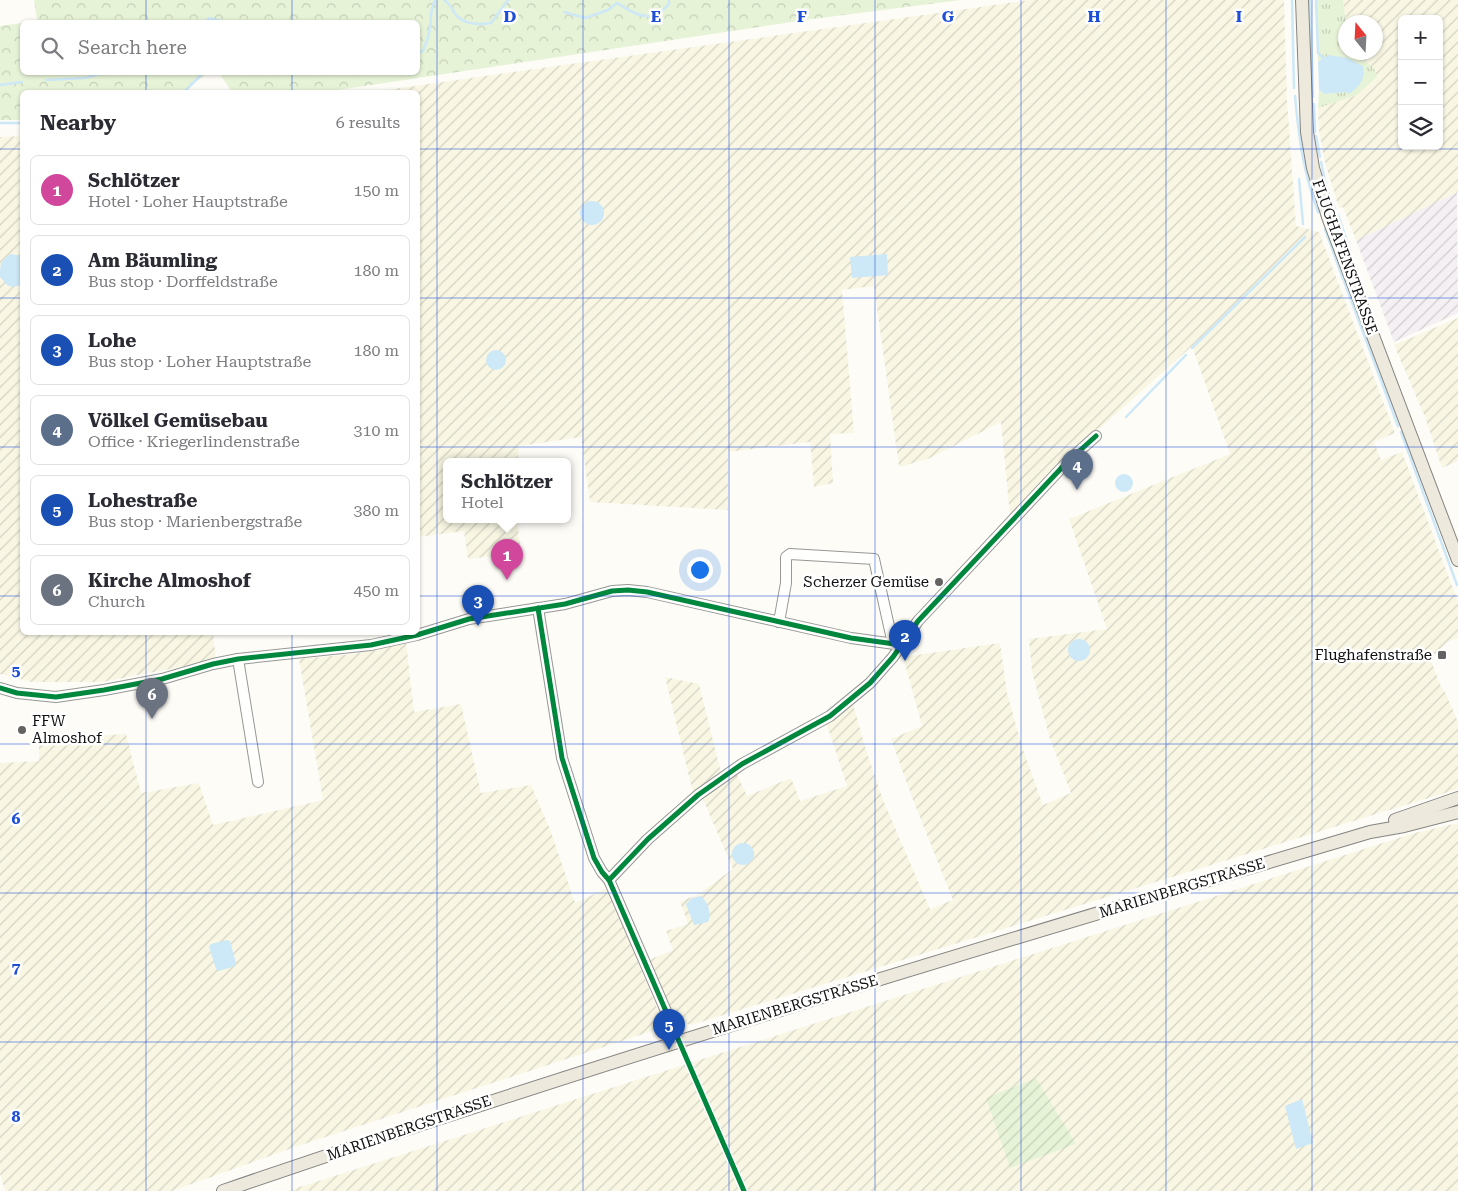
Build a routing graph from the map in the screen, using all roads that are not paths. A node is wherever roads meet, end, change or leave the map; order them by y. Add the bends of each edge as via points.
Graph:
1 (1302, 0) edge
2 (1096, 436) dead end
3 (1458, 560) edge
4 (538, 608) junction
5 (779, 622) junction
6 (420, 634) edge
7 (417, 635) edge
8 (897, 644) junction
9 (238, 659) junction
10 (0, 688) edge
11 (258, 782) dead end
12 (1458, 798) edge
13 (1458, 812) edge
14 (1370, 832) junction
15 (609, 880) junction
16 (679, 1041) junction
17 (223, 1191) edge

1 - 3 main road, FLUGHAFENSTRASSE via 1306,122 1313,168 1334,233
2 - 8 street via 1067,462
4 - 5 street via 628,590
4 - 6 street via 468,619
4 - 15 street via 562,758 594,858
5 - 8 street via 850,638
5 - 8 street via 786,583 786,557 790,554 874,559
7 - 9 street via 371,645
8 - 15 street via 893,658 844,706 742,764 705,790 648,839
9 - 10 street via 144,682 56,697
9 - 11 street
12 - 14 main road, MARIENBERGSTRASSE
13 - 14 main road, MARIENBERGSTRASSE
14 - 16 main road, MARIENBERGSTRASSE
15 - 16 street
16 - 17 main road, MARIENBERGSTRASSE

